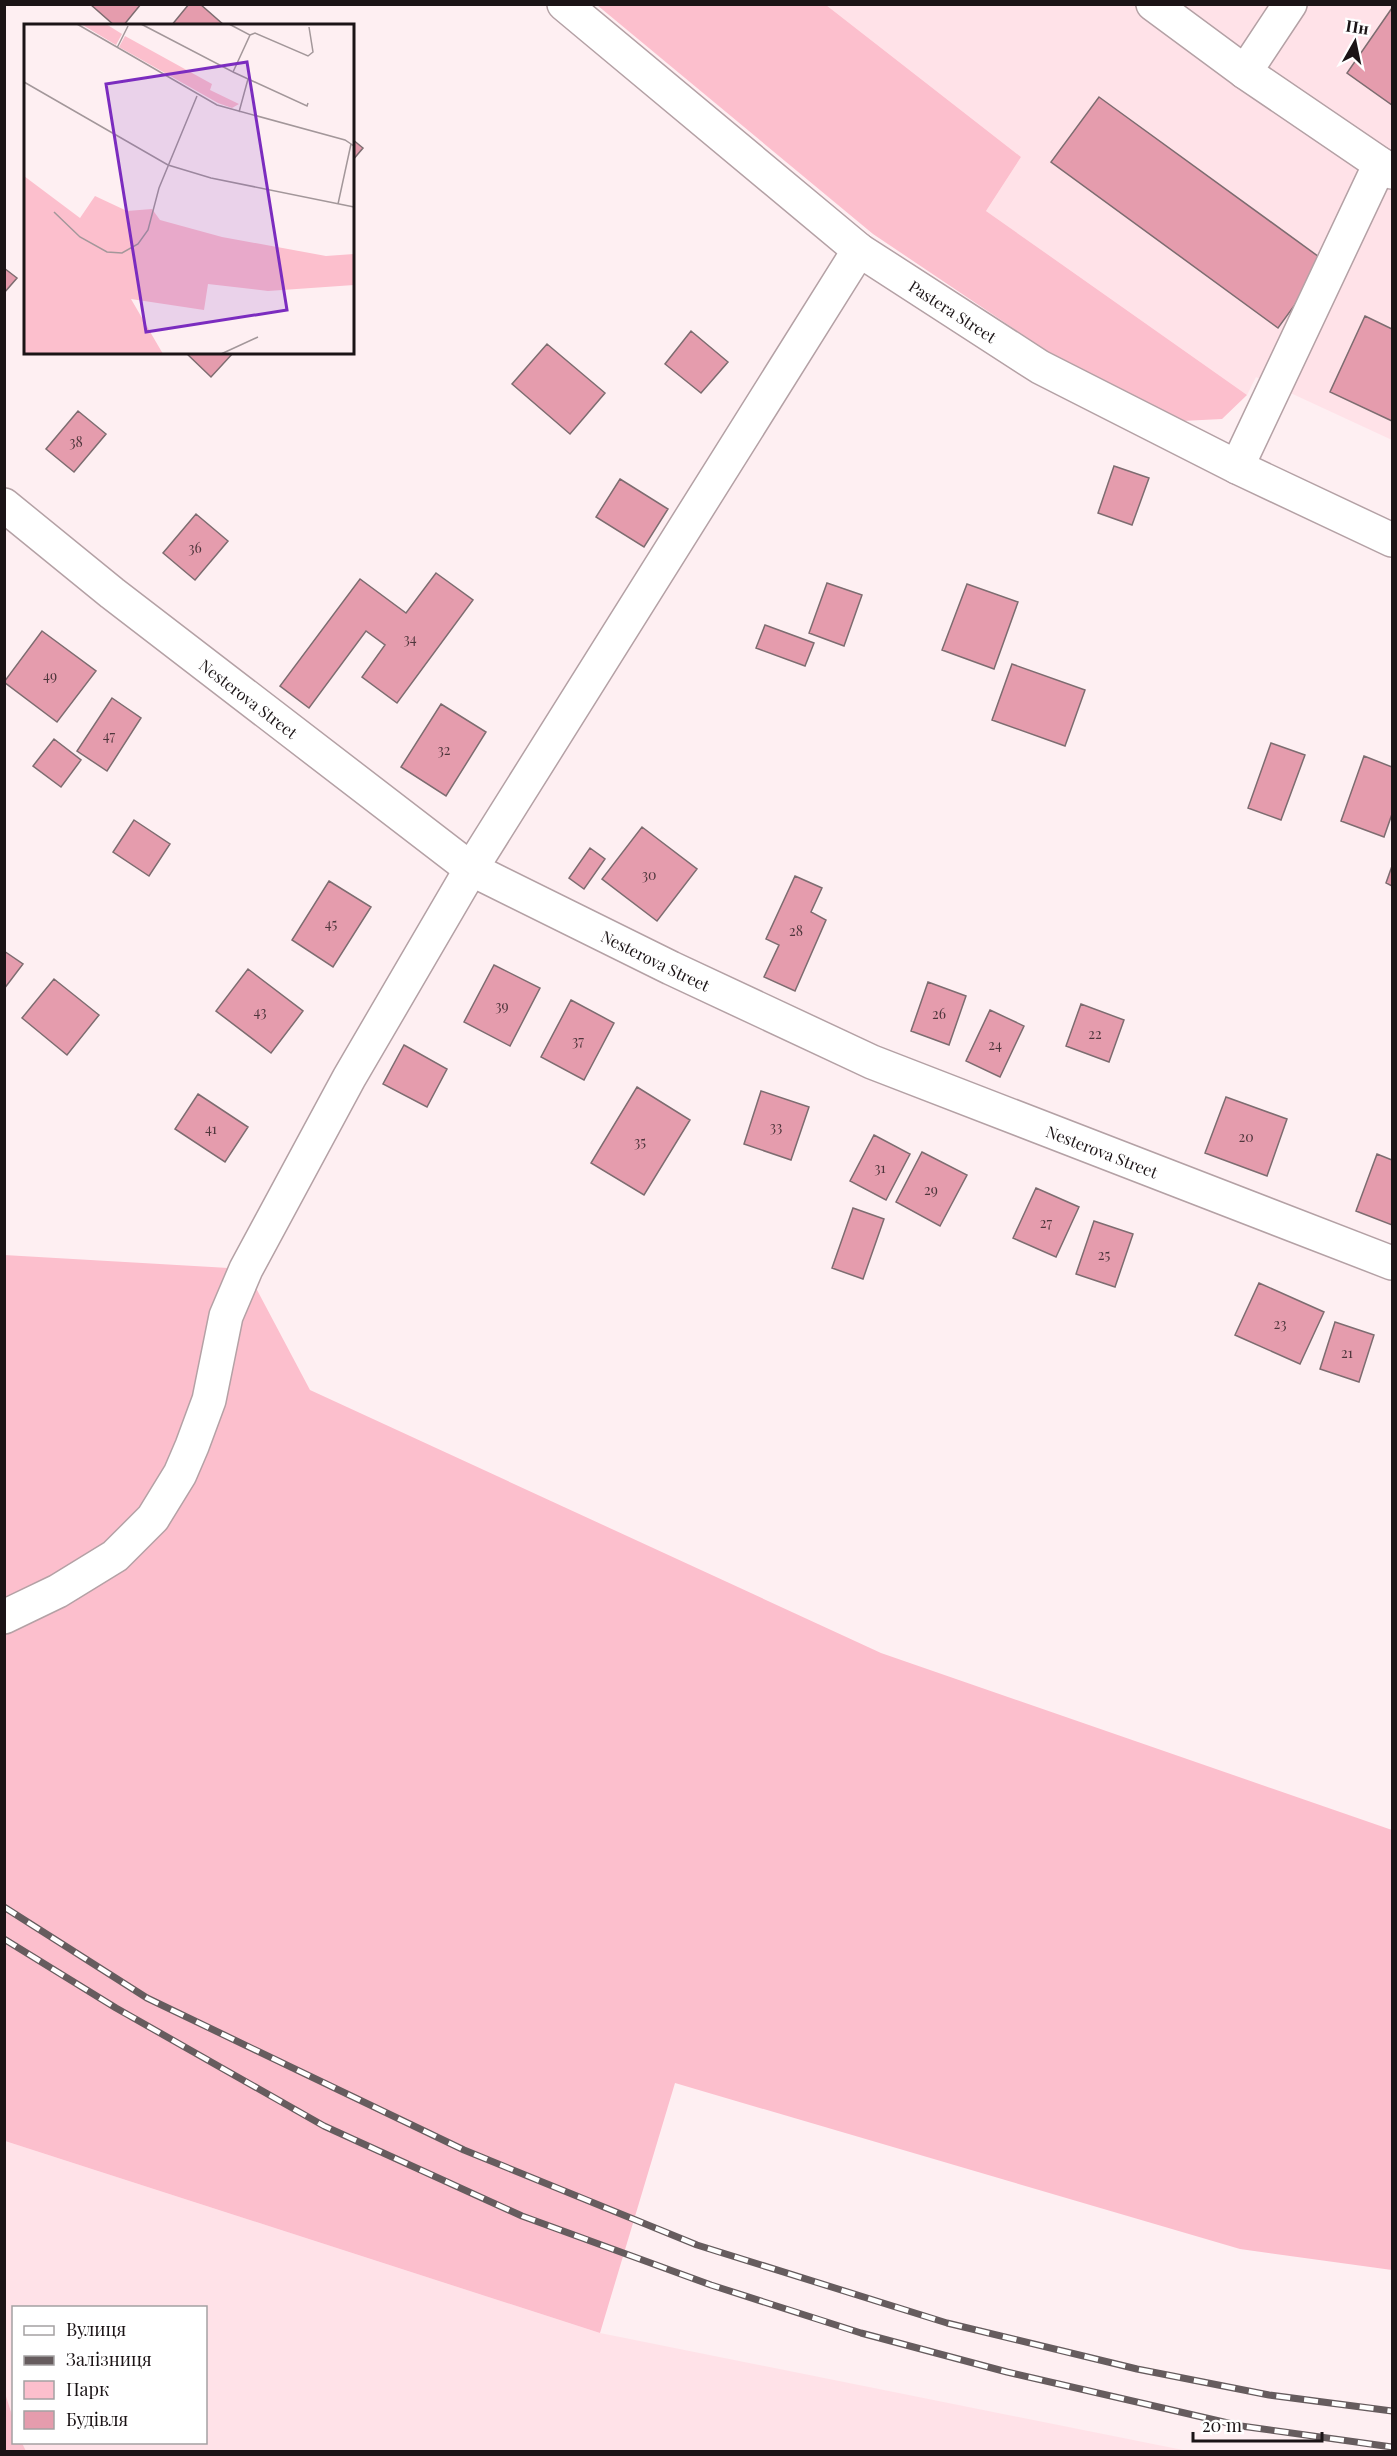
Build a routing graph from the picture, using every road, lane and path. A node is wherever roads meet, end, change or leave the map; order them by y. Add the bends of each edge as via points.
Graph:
1 (564, 4) edge
2 (1153, 4) edge
3 (1290, 4) edge
4 (1245, 72) junction
5 (1386, 168) edge
6 (859, 250) junction
7 (1237, 467) junction
8 (4, 505) edge
9 (1392, 540) edge
10 (471, 869) junction
11 (1392, 1263) edge
12 (4, 1617) edge

1 - 6 street, Pastera Street
2 - 4 street
3 - 4 street
4 - 5 street
5 - 7 street
6 - 7 street, Pastera Street via 1040,367
6 - 10 street
7 - 9 street, Pastera Street
8 - 10 street, Nesterova Street via 112,593
10 - 11 street, Nesterova Street via 872,1062
10 - 12 street via 349,1078 246,1269 226,1316 209,1400 192,1446 153,1518 115,1556 58,1591

